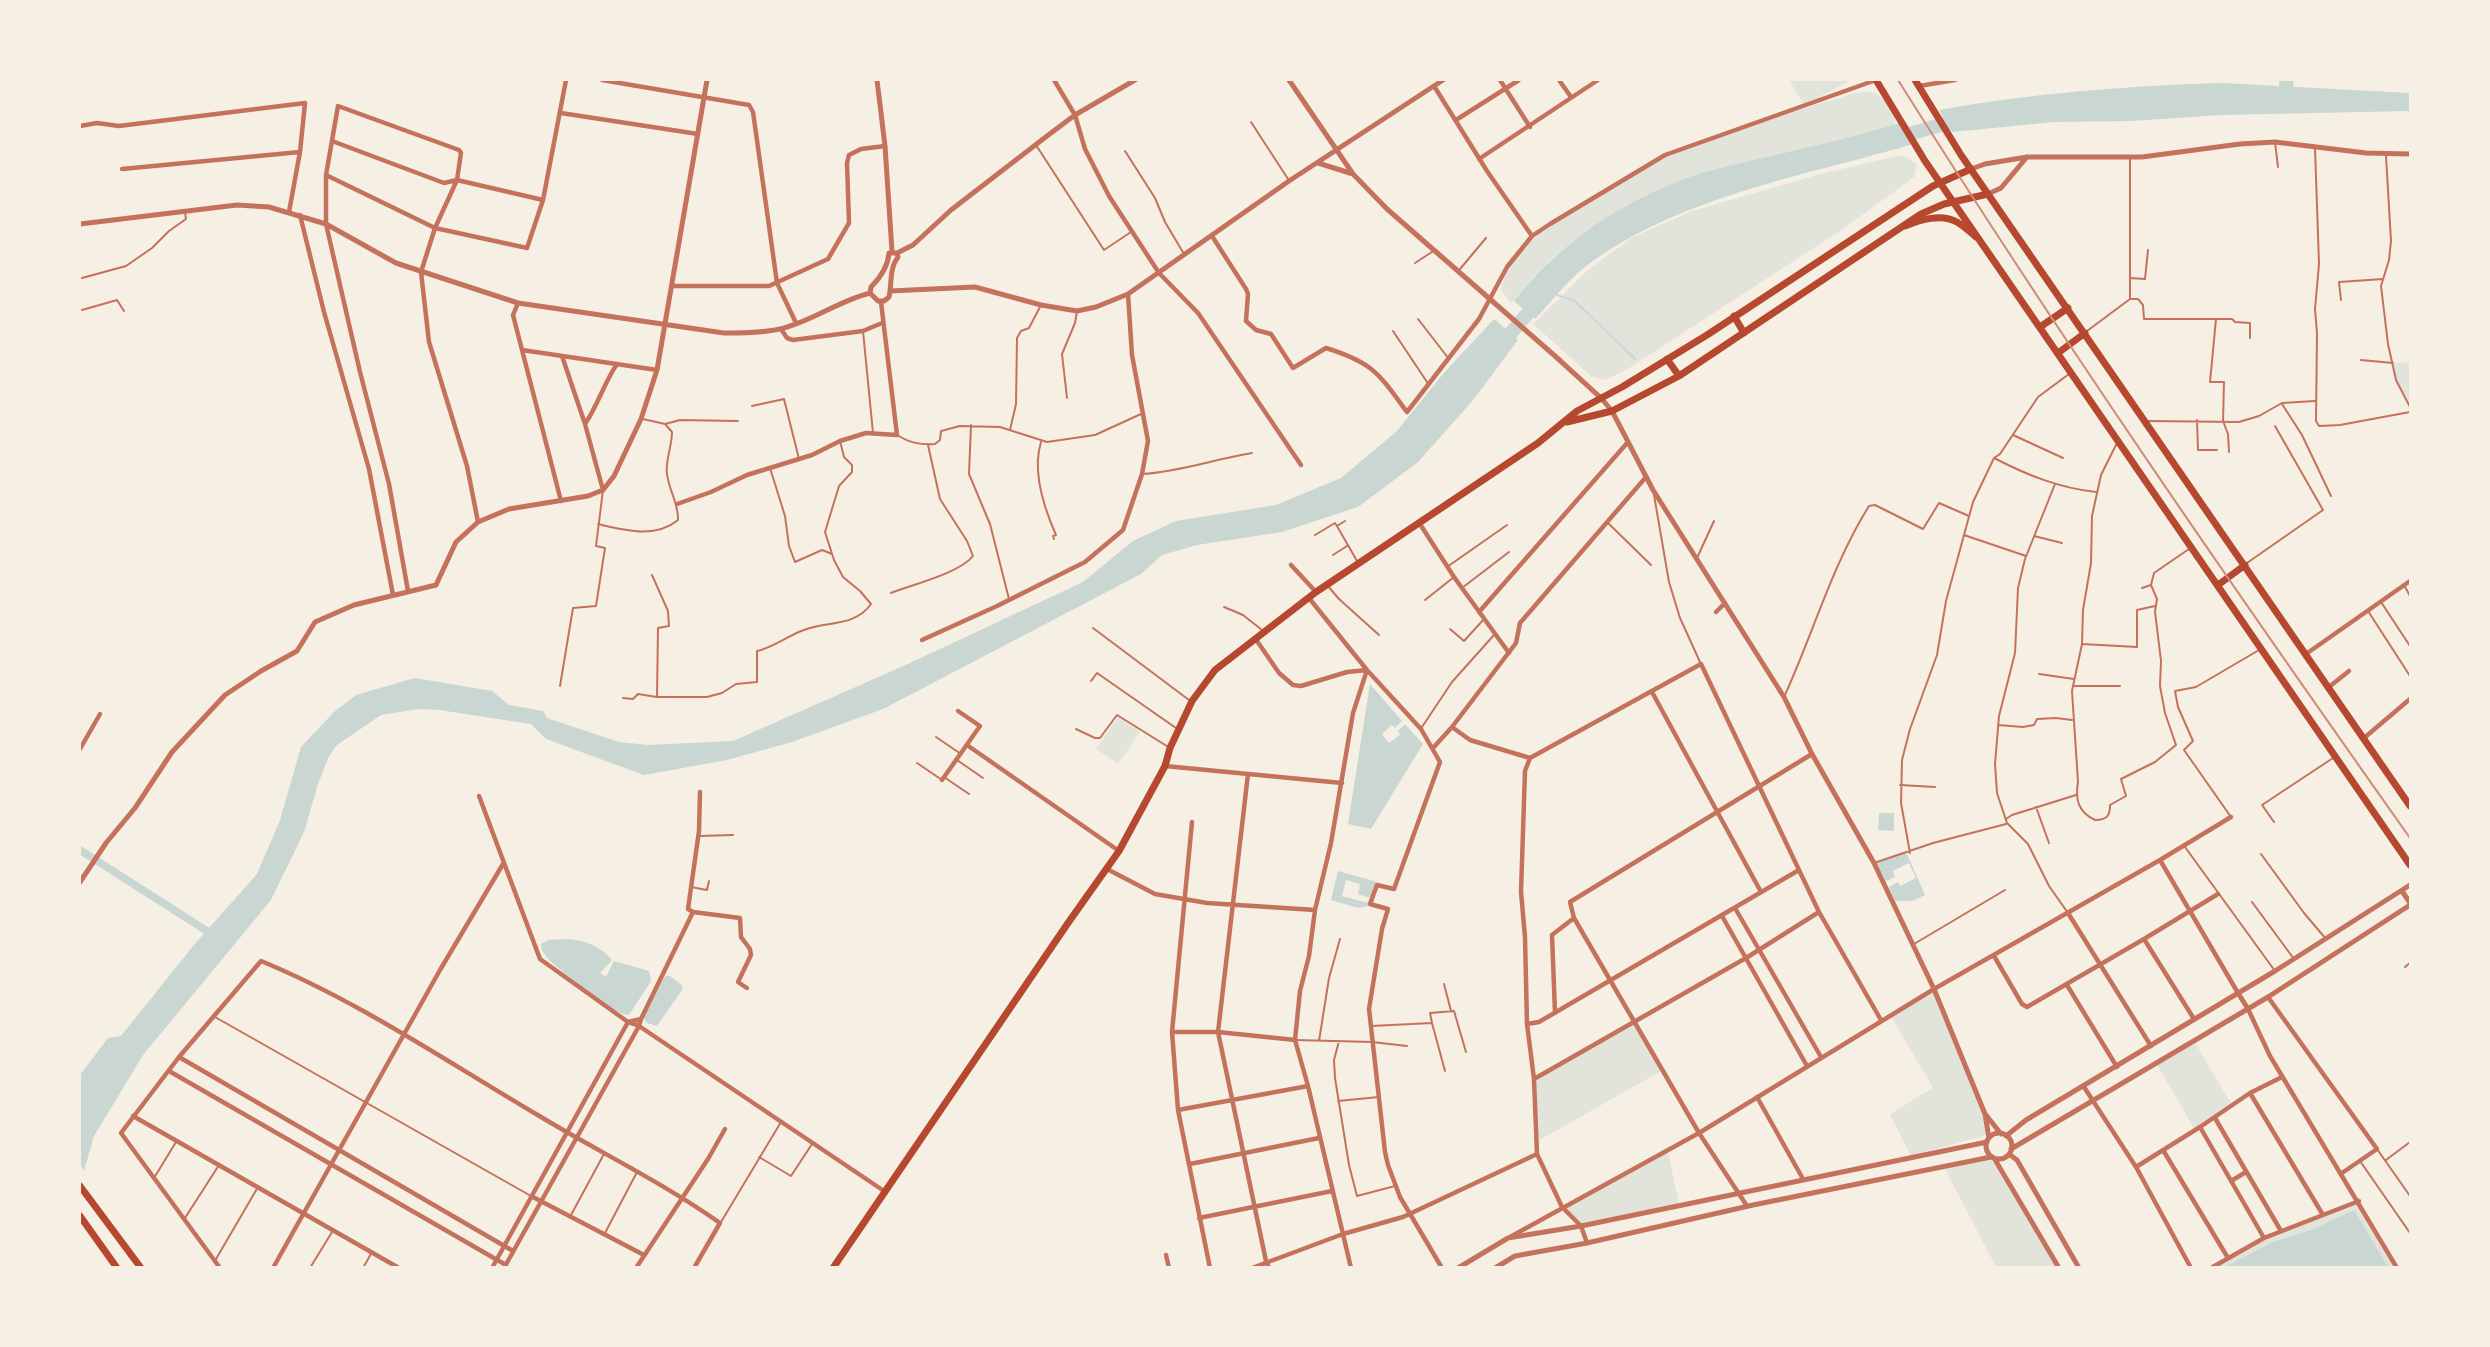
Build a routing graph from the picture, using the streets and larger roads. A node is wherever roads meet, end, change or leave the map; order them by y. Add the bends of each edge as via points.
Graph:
1 (566, 80) edge
2 (602, 80) edge
3 (707, 80) edge
4 (877, 80) edge
5 (1054, 80) edge
6 (1118, 80) edge
7 (1135, 80) edge
8 (1289, 80) edge
9 (1443, 80) edge
10 (1500, 80) edge
11 (1518, 80) edge
12 (1559, 80) edge
13 (1598, 80) edge
14 (1876, 80) edge
15 (1955, 80) edge
16 (1917, 83) edge
17 (1434, 86) junction
18 (1123, 87) junction
19 (1505, 87) junction
20 (704, 96) junction
21 (1571, 97) junction
22 (561, 113) junction
23 (1075, 115) junction
24 (1456, 120) junction
25 (80, 126) edge
26 (1530, 127) junction
27 (698, 134) junction
28 (332, 141) junction
29 (885, 146) junction
30 (1336, 150) junction
31 (300, 152) junction
32 (2410, 154) edge
33 (2027, 158) junction
34 (1479, 159) junction
35 (1318, 163) junction
36 (122, 169) dead end
37 (1971, 169) junction
38 (1353, 174) junction
39 (326, 175) junction
40 (457, 180) junction
41 (1940, 183) junction
42 (1988, 194) junction
43 (543, 200) junction
44 (1954, 202) junction
45 (289, 212) junction
46 (300, 215) junction
47 (80, 224) edge
48 (326, 224) junction
49 (1905, 226) junction
50 (435, 228) junction
51 (1212, 236) junction
52 (1532, 236) junction
53 (1979, 238) junction
54 (894, 252) junction
55 (892, 260) junction
56 (421, 272) junction
57 (1159, 273) junction
58 (878, 281) junction
59 (777, 283) junction
60 (672, 286) junction
61 (890, 288) junction
62 (870, 293) junction
63 (1128, 294) junction
64 (1489, 299) junction
65 (881, 302) junction
66 (518, 303) junction
67 (2068, 308) junction
68 (1734, 316) junction
69 (796, 323) junction
70 (882, 323) junction
71 (665, 326) junction
72 (2040, 327) junction
73 (781, 329) junction
74 (1744, 333) junction
75 (2085, 333) junction
76 (522, 350) junction
77 (2058, 353) junction
78 (562, 356) junction
79 (1667, 359) junction
80 (617, 364) junction
81 (657, 370) junction
82 (1679, 376) junction
83 (1601, 398) junction
84 (1612, 411) junction
85 (1565, 422) junction
86 (585, 424) junction
87 (1628, 442) junction
88 (1301, 465) dead end
89 (1646, 477) junction
90 (603, 490) junction
91 (561, 501) junction
92 (677, 504) road end
93 (478, 522) junction
94 (1420, 524) junction
95 (1291, 565) dead end
96 (2245, 565) junction
97 (2410, 581) edge
98 (2218, 585) junction
99 (408, 591) junction
100 (1316, 592) junction
101 (393, 595) junction
102 (1309, 598) junction
103 (1725, 603) junction
104 (1479, 612) junction
105 (1716, 612) dead end
106 (1255, 638) junction
107 (922, 640) dead end
108 (1509, 653) junction
109 (2306, 654) junction
110 (1367, 670) junction
111 (2349, 671) dead end
112 (2329, 687) junction
113 (1652, 692) junction
114 (2410, 699) edge
115 (958, 711) dead end
116 (100, 714) dead end
117 (1452, 727) junction
118 (2364, 738) junction
119 (967, 745) junction
120 (1433, 748) junction
121 (80, 749) edge
122 (1812, 754) junction
123 (1530, 758) junction
124 (1164, 766) junction
125 (1248, 774) junction
126 (943, 779) road end
127 (1342, 783) junction
128 (1760, 786) junction
129 (700, 792) dead end
130 (479, 796) dead end
131 (2410, 806) edge
132 (1719, 812) junction
133 (2231, 817) road end
134 (1192, 822) dead end
135 (1119, 850) junction
136 (2160, 860) junction
137 (503, 864) junction
138 (2410, 865) edge
139 (1107, 869) junction
140 (1799, 870) junction
141 (80, 882) edge
142 (2410, 885) edge
143 (2402, 891) junction
144 (1761, 892) junction
145 (2218, 894) road end
146 (1186, 899) junction
147 (1233, 904) junction
148 (2410, 904) edge
149 (1735, 908) junction
150 (1315, 910) junction
151 (2191, 911) junction
152 (693, 912) junction
153 (1819, 912) junction
154 (2068, 913) junction
155 (1722, 916) junction
156 (1574, 918) junction
157 (2144, 939) junction
158 (1758, 950) junction
159 (1994, 956) junction
160 (1746, 958) junction
161 (2099, 966) junction
162 (1612, 981) junction
163 (2067, 986) junction
164 (747, 988) dead end
165 (1934, 988) junction
166 (2238, 993) junction
167 (2268, 997) junction
168 (2248, 1009) junction
169 (1555, 1013) junction
170 (641, 1018) junction
171 (2194, 1019) junction
172 (1881, 1020) junction
173 (628, 1022) junction
174 (1635, 1022) junction
175 (1527, 1024) junction
176 (639, 1026) junction
177 (1173, 1032) junction
178 (1218, 1032) junction
179 (404, 1034) junction
180 (1295, 1040) junction
181 (2151, 1046) junction
182 (178, 1057) junction
183 (1821, 1057) junction
184 (1807, 1066) junction
185 (2117, 1067) junction
186 (169, 1071) junction
187 (2282, 1077) junction
188 (1534, 1078) junction
189 (1308, 1086) junction
190 (2084, 1087) junction
191 (2250, 1093) junction
192 (1757, 1097) junction
193 (1234, 1100) junction
194 (2092, 1100) junction
195 (1178, 1110) junction
196 (1985, 1113) junction
197 (134, 1116) junction
198 (2215, 1118) junction
199 (2200, 1127) junction
200 (725, 1129) dead end
201 (567, 1133) junction
202 (1699, 1133) junction
203 (2004, 1135) junction
204 (577, 1138) junction
205 (1319, 1138) junction
206 (1988, 1140) junction
207 (339, 1150) junction
208 (2163, 1150) junction
209 (2010, 1151) junction
210 (1243, 1152) junction
211 (1537, 1154) junction
212 (1992, 1157) junction
213 (331, 1164) junction
214 (1190, 1164) junction
215 (2136, 1167) junction
216 (2246, 1172) junction
217 (2342, 1173) junction
218 (1803, 1179) junction
219 (2232, 1181) junction
220 (80, 1186) edge
221 (884, 1191) junction
222 (1332, 1191) junction
223 (1738, 1193) junction
224 (531, 1197) junction
225 (683, 1197) junction
226 (2359, 1201) junction
227 (541, 1203) junction
228 (1255, 1206) junction
229 (1747, 1206) junction
230 (1562, 1207) junction
231 (305, 1212) junction
232 (1409, 1214) junction
233 (2323, 1215) junction
234 (80, 1216) edge
235 (1199, 1218) junction
236 (1581, 1226) junction
237 (2281, 1231) junction
238 (1343, 1234) junction
239 (1508, 1238) junction
240 (2264, 1238) junction
241 (1587, 1243) junction
242 (504, 1246) junction
243 (513, 1251) junction
244 (644, 1255) junction
245 (1166, 1255) dead end
246 (2228, 1258) junction
247 (496, 1259) junction
248 (1266, 1261) junction
249 (505, 1266) edge
250 (117, 1268) edge
251 (141, 1268) edge
252 (220, 1268) edge
253 (273, 1268) edge
254 (399, 1268) edge
255 (492, 1268) edge
256 (636, 1268) edge
257 (694, 1268) edge
258 (833, 1268) edge
259 (1169, 1268) edge
260 (1210, 1268) edge
261 (1252, 1268) edge
262 (1269, 1268) edge
263 (1351, 1268) edge
264 (1442, 1268) edge
265 (1458, 1268) edge
266 (1495, 1268) edge
267 (2059, 1268) edge
268 (2079, 1268) edge
269 (2191, 1268) edge
270 (2211, 1268) edge
271 (2397, 1268) edge

1 - 22 street
2 - 20 street
3 - 20 street
4 - 29 street
5 - 23 street
6 - 18 street
7 - 18 street
8 - 30 street
9 - 17 street
10 - 19 street
11 - 19 street
12 - 21 street
13 - 21 street
14 - 41 main road
14 - 52 street via 1665,155
15 - 16 street
16 - 37 main road
17 - 24 street
17 - 30 street
18 - 23 street
19 - 24 street
19 - 26 street
20 - 27 street
20 - 59 street via 750,105 753,112
21 - 26 street
22 - 27 street
22 - 43 street
23 - 54 street via 951,210 912,245
23 - 57 street via 1086,149 1109,196
24 - 34 street
25 - 31 street via 119,126 304,103
26 - 34 street
27 - 60 street
28 - 39 street
28 - 40 street via 444,183
28 - 40 street via 338,106 459,150
29 - 54 street
29 - 59 street via 849,154 849,223 828,259
30 - 35 street
30 - 38 street
31 - 36 street
31 - 45 street
32 - 33 street via 2275,142 2130,157
33 - 37 street
33 - 42 street via 2001,188
34 - 52 street
35 - 38 street
35 - 51 street
37 - 41 main road
37 - 42 main road
38 - 64 street
39 - 48 street
39 - 50 street
40 - 43 street
40 - 50 street
41 - 44 main road
41 - 68 main road
42 - 44 main road
42 - 67 main road
43 - 50 street via 527,248
44 - 49 main road via 1921,214
44 - 53 main road
45 - 46 street
45 - 47 street via 237,205
46 - 48 street
46 - 101 street via 369,470
48 - 56 street via 396,263
48 - 99 street via 389,484
49 - 53 main road via 1925,219 1949,219
49 - 74 main road
50 - 56 street
51 - 57 street
51 - 64 street via 1248,294 1246,321 1256,330 1271,334 1293,368 1326,348 1351,355 1376,371 1407,412 1479,319
52 - 64 street via 1507,267
53 - 72 main road
54 - 55 street via 898,257
55 - 58 street
55 - 61 street
56 - 66 street
56 - 93 street via 429,342 467,466
57 - 63 street
57 - 88 street via 1198,313
58 - 61 street
58 - 62 street
59 - 60 street
59 - 69 street
60 - 71 street
61 - 63 street via 975,287 1077,311
61 - 65 street via 887,299
62 - 65 street
62 - 69 street
63 - 107 street via 1132,355 1148,441 1142,474 1123,530 1085,562
64 - 83 street
65 - 70 street
66 - 71 street
66 - 76 street via 513,315
67 - 72 main road
67 - 75 main road
68 - 74 main road
68 - 79 main road
69 - 73 street
70 - 73 street via 863,331 793,340
70 - 92 street via 897,435 866,433 840,441
71 - 73 street via 752,334
71 - 81 street
72 - 77 main road
74 - 82 main road
75 - 77 main road
75 - 96 main road
76 - 78 street
76 - 91 street
77 - 98 main road
78 - 80 street
78 - 86 street
79 - 82 main road
79 - 83 main road
80 - 81 street
80 - 86 street
81 - 90 street via 641,419 614,476
82 - 84 main road
83 - 84 street
83 - 85 main road
84 - 85 main road
84 - 87 street
85 - 94 main road
86 - 90 street
87 - 89 street
87 - 104 street
89 - 103 street
89 - 108 street via 1520,623 1516,643
90 - 91 street
91 - 93 street via 509,509
93 - 99 street via 456,542 436,585
94 - 100 main road
94 - 104 street
95 - 100 street
96 - 98 main road
96 - 109 main road
97 - 109 street
98 - 138 main road
99 - 101 street
100 - 102 main road
101 - 141 street via 354,605 315,622 297,651 225,695 171,752
102 - 106 main road
102 - 110 street
103 - 105 street
103 - 122 street via 1784,697
104 - 108 street
106 - 110 street via 1279,673 1293,685
106 - 124 main road via 1215,670 1192,701
108 - 117 street
109 - 112 main road
110 - 120 street via 1421,729
110 - 127 street via 1353,713
111 - 112 street
112 - 118 main road
113 - 123 street
113 - 128 street via 1701,664
113 - 132 street
114 - 118 street
115 - 119 street via 980,726
116 - 121 street
117 - 120 street
117 - 123 street via 1470,740
118 - 131 main road
119 - 126 street
119 - 135 street
120 - 232 street via 1440,762 1394,889 1377,885 1370,904 1388,909 1371,999 1372,1042 1387,1158
122 - 128 street
122 - 165 street via 1874,863
123 - 175 street via 1525,771 1521,861
124 - 125 street
124 - 135 main road
125 - 127 street
125 - 147 street
127 - 150 street
128 - 132 street
128 - 140 street
129 - 152 street via 699,836 688,909
130 - 137 street
132 - 144 street
132 - 156 street via 1570,903
133 - 136 street
134 - 146 street
135 - 139 main road
136 - 151 street
136 - 154 street
137 - 173 street via 540,959
137 - 179 street
139 - 146 street via 1155,894
139 - 221 main road
140 - 144 street
140 - 153 street
142 - 143 street
143 - 148 street
143 - 166 street
144 - 149 street
145 - 151 street
146 - 147 street
146 - 177 street
147 - 150 street
147 - 178 street
148 - 167 street
149 - 155 street
149 - 158 street
150 - 180 street
151 - 157 street
151 - 166 street
152 - 164 street via 740,918 741,937 751,955 738,982
152 - 170 street
153 - 158 street
153 - 172 street
154 - 159 street
154 - 161 street
155 - 160 street
155 - 162 street
156 - 162 street
156 - 169 street via 1552,935
157 - 161 street
157 - 171 street
158 - 160 street
158 - 183 street
159 - 163 street via 2027,1007
159 - 165 street
160 - 174 street
160 - 184 street
161 - 163 street
161 - 181 street
162 - 169 street
162 - 174 street
163 - 185 street
165 - 172 street
165 - 196 street
166 - 168 street
166 - 171 street
167 - 168 street
167 - 217 street via 2377,1149
168 - 187 street
168 - 194 street
169 - 175 street
170 - 173 street
170 - 176 street
171 - 181 street
172 - 183 street
173 - 176 street
173 - 201 street
174 - 188 street
174 - 202 street
175 - 188 street
176 - 204 street
176 - 221 street
177 - 178 street
177 - 195 street
178 - 180 street
178 - 193 street
179 - 182 street via 309,981 261,961
179 - 201 street
179 - 207 street
180 - 189 street
181 - 185 street
182 - 186 street
182 - 207 street
183 - 184 street
184 - 192 street
185 - 190 street
186 - 197 street
186 - 213 street
187 - 191 street
187 - 217 street
188 - 211 street
189 - 193 street
189 - 205 street
190 - 194 street
190 - 203 street
191 - 198 street
191 - 233 street
192 - 202 street
192 - 218 street
193 - 195 street
193 - 210 street
194 - 209 street
194 - 215 street
195 - 214 street
196 - 203 street
196 - 206 street
197 - 231 street
197 - 252 street via 122,1133
198 - 199 street
198 - 216 street
199 - 208 street
199 - 219 street
200 - 225 street
201 - 204 street
201 - 224 street
202 - 223 street
202 - 230 street
203 - 206 street via 1995,1134
203 - 209 street via 2010,1141
204 - 225 street
204 - 227 street
205 - 210 street
205 - 222 street
206 - 212 street via 1986,1148
206 - 218 street
207 - 213 street
207 - 242 street
208 - 215 street
208 - 246 street
209 - 212 street via 2002,1159
209 - 268 street
210 - 214 street
210 - 228 street
211 - 230 street
211 - 232 street
212 - 229 street
212 - 267 street
213 - 231 street
213 - 247 street
214 - 235 street
215 - 269 street
216 - 219 street
216 - 237 street
217 - 226 street
218 - 223 street
219 - 240 street
220 - 251 main road
221 - 258 main road
222 - 228 street
222 - 238 street
223 - 229 street
223 - 236 street
224 - 227 street
224 - 242 street
225 - 244 street
225 - 257 street via 720,1223
226 - 233 street
226 - 271 street
227 - 243 street
227 - 244 street
228 - 235 street
228 - 248 street
229 - 241 street
230 - 236 street
230 - 239 street
231 - 253 street
231 - 254 street
232 - 238 street
232 - 264 street
233 - 237 street
234 - 250 main road
235 - 260 street
236 - 239 street
236 - 241 street
237 - 240 street
238 - 248 street
238 - 263 street
239 - 265 street
240 - 246 street
241 - 266 street via 1515,1256
242 - 243 street
242 - 247 street
243 - 249 street
244 - 256 street
245 - 259 street
246 - 270 street
247 - 249 street
247 - 255 street
248 - 261 street
248 - 262 street

